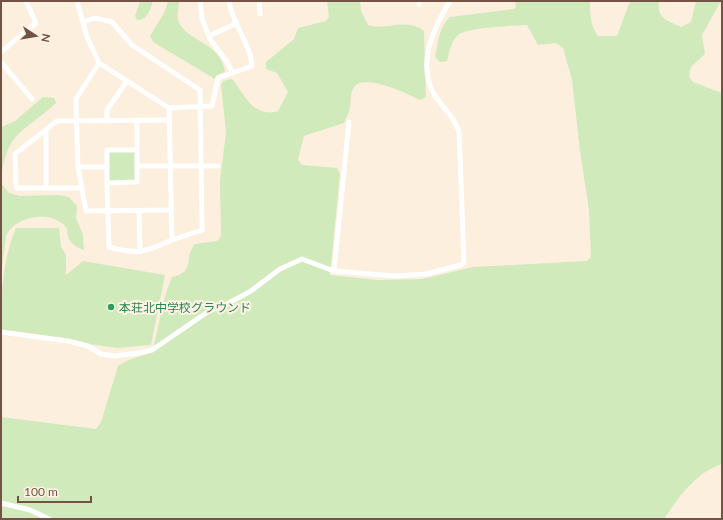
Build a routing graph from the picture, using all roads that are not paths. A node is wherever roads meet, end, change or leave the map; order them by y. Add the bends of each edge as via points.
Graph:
1 (26, 1) edge
2 (77, 1) edge
3 (200, 1) edge
4 (229, 1) edge
5 (259, 1) edge
6 (450, 1) edge
7 (260, 14) dead end
8 (83, 22) junction
9 (237, 23) junction
10 (209, 36) junction
11 (1, 52) edge
12 (1, 62) edge
13 (99, 63) junction
14 (233, 73) junction
15 (127, 81) junction
16 (32, 99) dead end
17 (200, 107) junction
18 (169, 108) junction
19 (76, 120) junction
20 (137, 120) junction
21 (169, 120) junction
22 (107, 121) junction
23 (349, 122) dead end
24 (46, 130) junction
25 (137, 150) junction
26 (137, 166) junction
27 (169, 166) junction
28 (200, 166) junction
29 (218, 166) dead end
30 (78, 167) junction
31 (107, 167) junction
32 (107, 183) junction
33 (46, 187) junction
34 (81, 188) junction
35 (170, 210) junction
36 (108, 212) junction
37 (139, 212) junction
38 (172, 240) junction
39 (140, 252) junction
40 (334, 271) junction
41 (1, 332) edge
42 (1, 503) edge
43 (49, 519) edge

1 - 11 street via 36,24
2 - 8 street
3 - 10 street via 202,19
4 - 9 street via 230,11
5 - 7 street
6 - 40 street via 433,31 428,46 427,64 430,85 436,97 454,118 459,131 464,262 445,270 412,276 363,275
8 - 13 street
8 - 17 street via 95,18 112,22 132,45 200,90
9 - 10 street
9 - 14 street via 252,66
10 - 14 street
12 - 16 street
13 - 15 street
13 - 19 street via 76,99
14 - 17 street via 218,78 212,106
15 - 18 street
15 - 22 street via 107,110
17 - 18 street
17 - 28 street
18 - 21 street
19 - 22 street
19 - 24 street via 57,121
19 - 30 street
20 - 21 street
20 - 22 street
20 - 25 street
21 - 27 street
23 - 40 street
24 - 33 street
24 - 33 street via 15,154 16,188
25 - 26 street
25 - 31 street via 107,150
26 - 27 street
26 - 32 street via 137,182
27 - 28 street
27 - 35 street
28 - 29 street
28 - 38 street via 202,230
30 - 31 street
30 - 34 street
31 - 32 street
32 - 36 street
33 - 34 street
34 - 36 street via 86,211
35 - 37 street
35 - 38 street
36 - 37 street
36 - 39 street via 109,247 133,253
37 - 39 street
38 - 39 street
40 - 41 street via 302,259 290,263 251,291 209,311 152,350 128,355 101,354 88,346 68,341
42 - 43 street via 30,510

